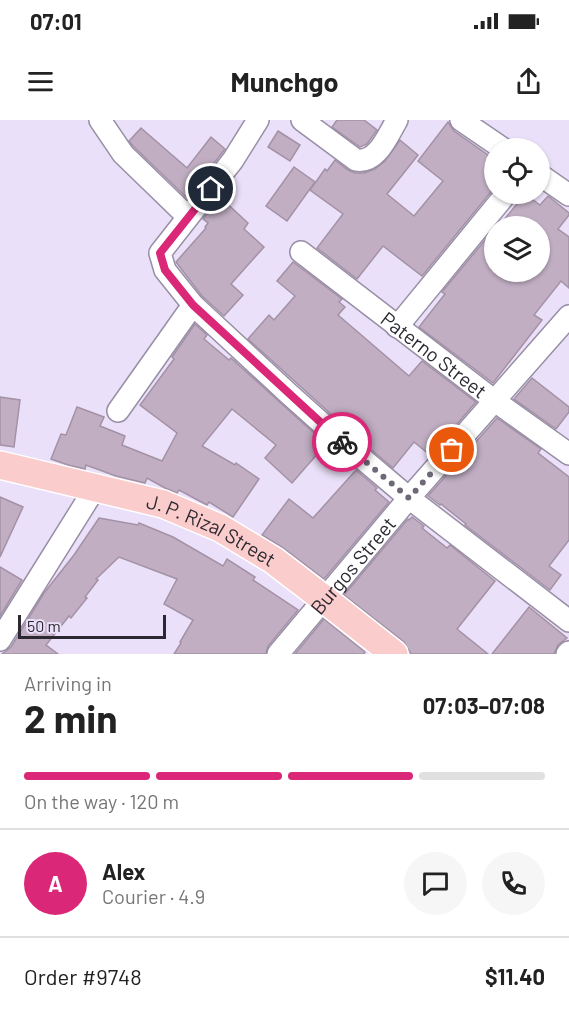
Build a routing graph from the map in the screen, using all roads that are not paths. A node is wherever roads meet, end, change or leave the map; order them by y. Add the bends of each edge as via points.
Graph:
1 (100, 120) edge
2 (258, 120) edge
3 (302, 120) edge
4 (397, 120) edge
5 (461, 120) edge
6 (487, 138) edge
7 (550, 182) edge
8 (569, 195) edge
9 (498, 204) edge
10 (189, 217) junction
11 (301, 252) dead end
12 (193, 305) junction
13 (569, 316) edge
14 (397, 327) junction
15 (495, 401) junction
16 (118, 411) dead end
17 (569, 454) edge
18 (0, 465) edge
19 (95, 488) junction
20 (409, 498) junction
21 (324, 598) junction
22 (569, 621) edge
23 (0, 640) edge
24 (278, 654) edge
25 (394, 654) edge

1 - 10 street via 123,154
2 - 10 street
3 - 4 street via 356,160 363,161 374,157
5 - 6 street
7 - 8 street
9 - 14 street
10 - 12 street via 160,253 165,270
11 - 14 street, Paterno Street
12 - 16 street
12 - 20 street
13 - 15 street, Burgos Street
14 - 15 street, Paterno Street
15 - 17 street, Paterno Street
15 - 20 street, Burgos Street
18 - 19 main road, J. P. Rizal Street
19 - 21 main road, J. P. Rizal Street via 163,504 220,528 273,560
19 - 23 street
20 - 21 street, Burgos Street
20 - 22 street
21 - 24 street, Burgos Street
21 - 25 main road, J. P. Rizal Street

